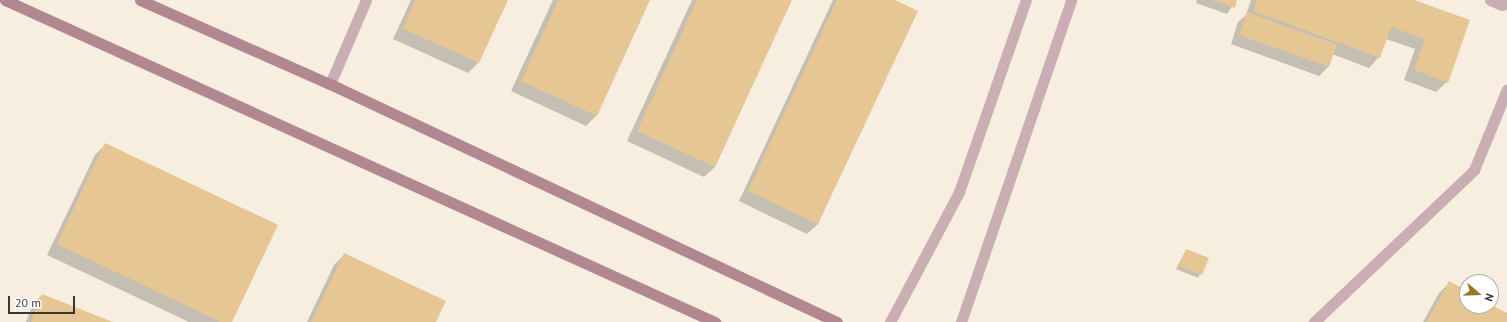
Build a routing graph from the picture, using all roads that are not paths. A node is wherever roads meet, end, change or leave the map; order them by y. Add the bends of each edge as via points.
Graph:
1 (5, 0) edge
2 (140, 0) edge
3 (366, 0) edge
4 (1026, 0) edge
5 (1071, 0) edge
6 (1490, 0) edge
7 (1504, 0) edge
8 (330, 84) junction
9 (1507, 89) edge
10 (714, 322) edge
11 (837, 322) edge
12 (890, 322) edge
13 (960, 322) edge
14 (1314, 322) edge

1 - 10 main road
2 - 8 main road
3 - 8 street
4 - 12 street via 959,192
5 - 13 street
6 - 7 street via 1502,5
8 - 11 main road
9 - 14 street via 1474,170

